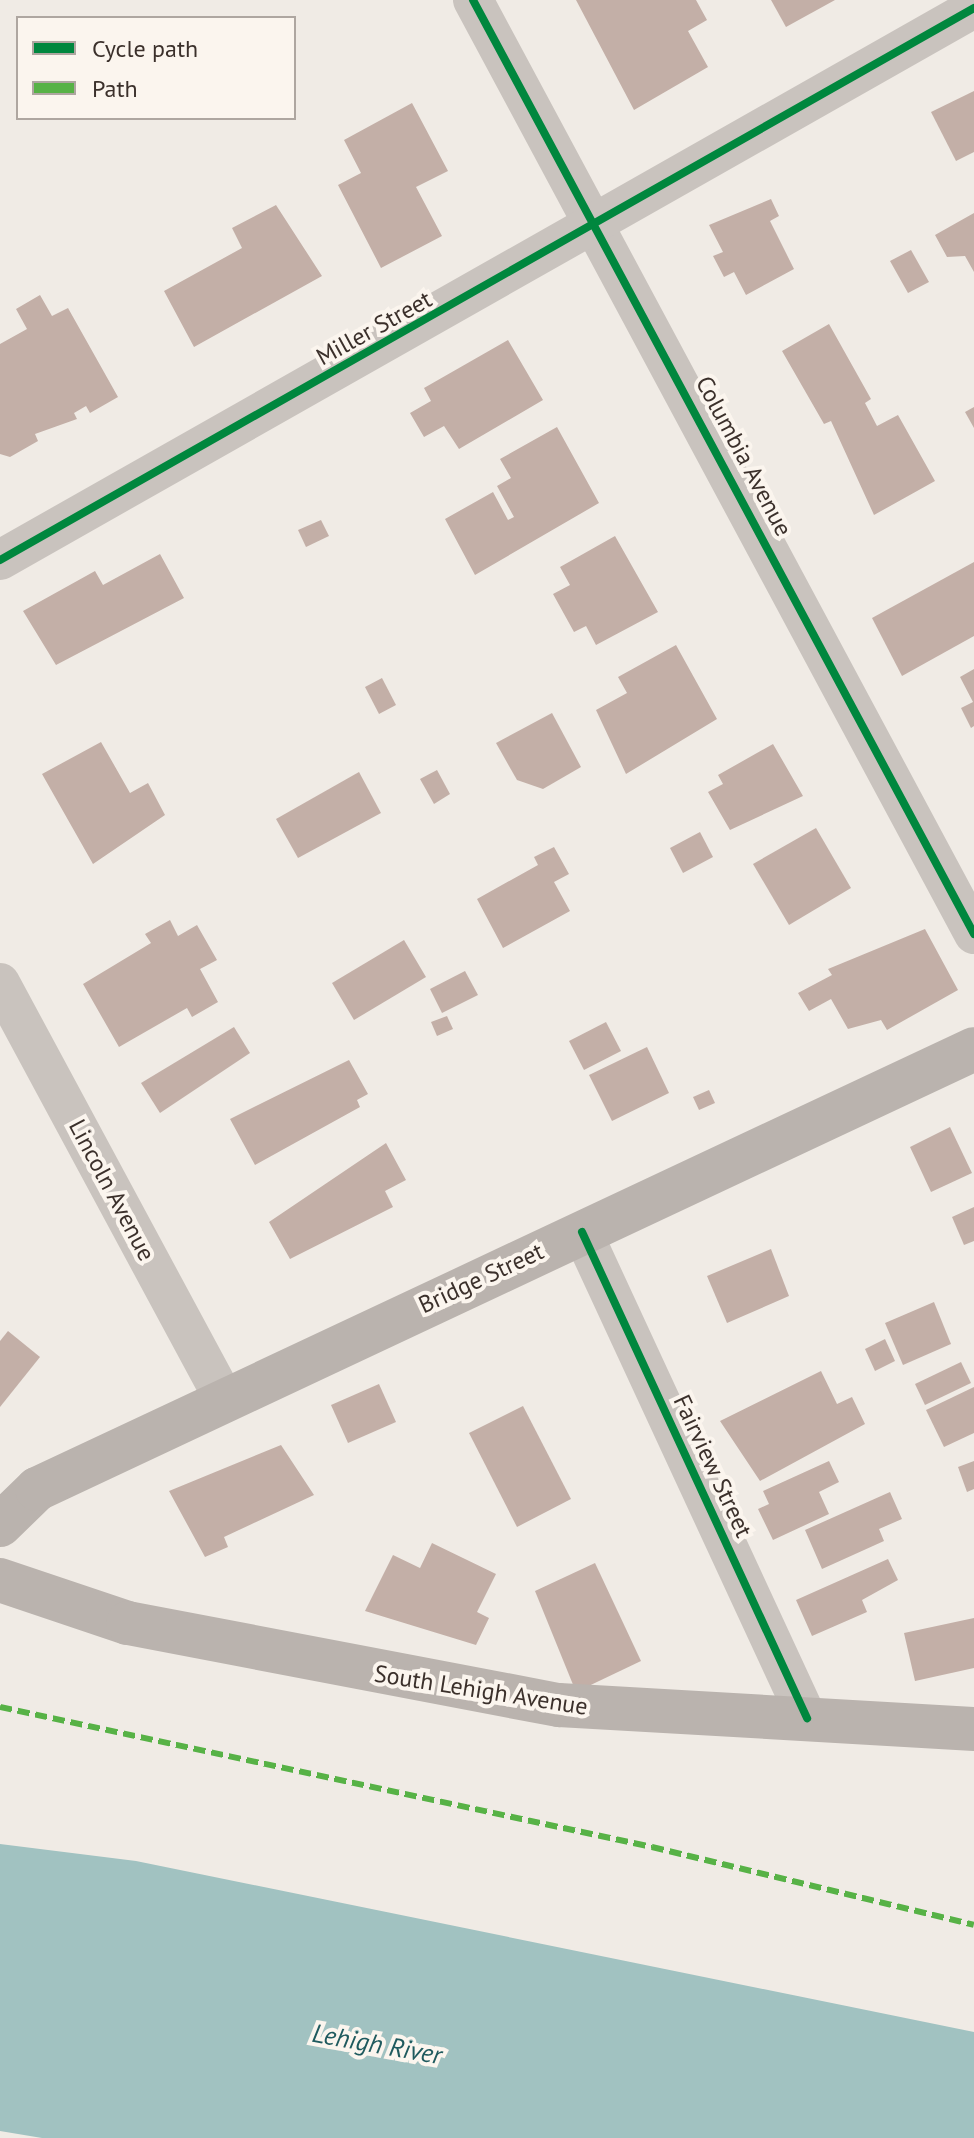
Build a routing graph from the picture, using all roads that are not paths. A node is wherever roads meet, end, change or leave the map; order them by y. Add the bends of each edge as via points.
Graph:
1 (473, 0) edge
2 (974, 8) edge
3 (600, 226) junction
4 (0, 560) edge
5 (974, 934) edge
6 (0, 983) edge
7 (974, 1049) edge
8 (582, 1232) junction
9 (223, 1397) junction
10 (0, 1525) edge
11 (0, 1580) edge
12 (807, 1718) junction
13 (974, 1729) edge

1 - 3 street, Columbia Avenue
2 - 3 street, Miller Street
3 - 4 street, Miller Street
3 - 5 street, Columbia Avenue
6 - 9 street, Lincoln Avenue
7 - 8 main road, Bridge Street
8 - 9 main road, Bridge Street
8 - 12 street, Fairview Street
9 - 10 main road, Bridge Street via 37,1489
11 - 12 main road, South Lehigh Avenue via 128,1623 430,1684 583,1708
12 - 13 main road, South Lehigh Avenue

